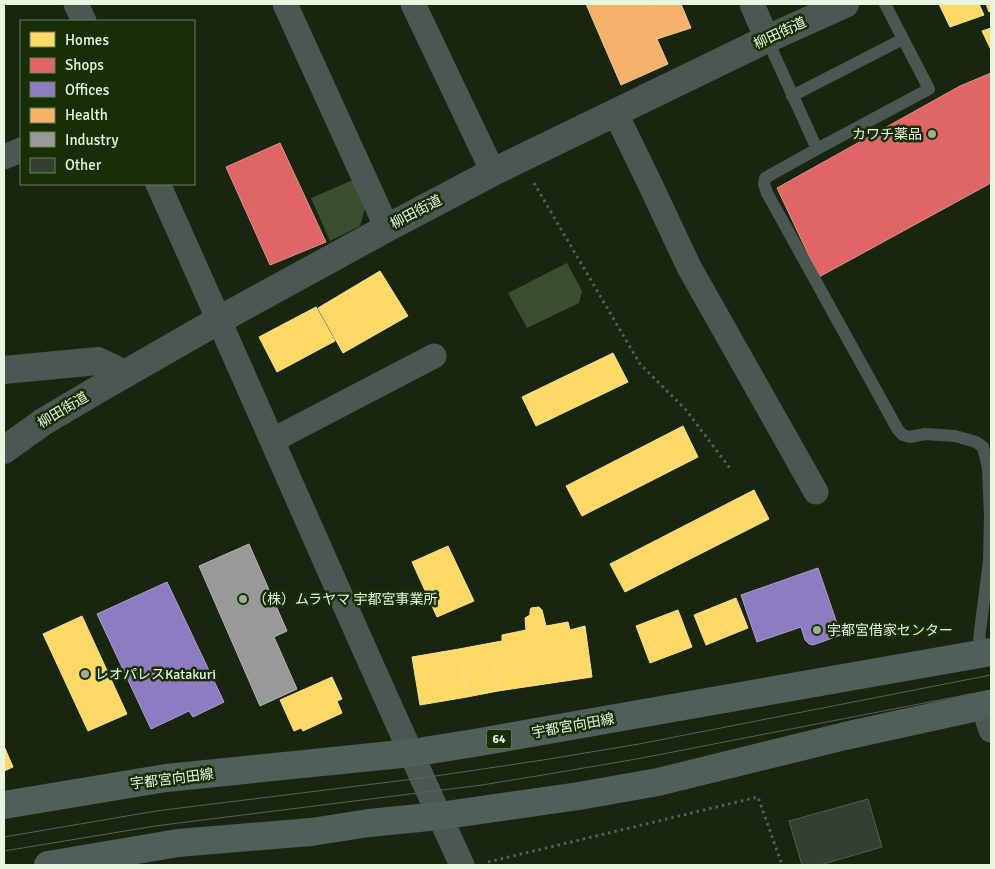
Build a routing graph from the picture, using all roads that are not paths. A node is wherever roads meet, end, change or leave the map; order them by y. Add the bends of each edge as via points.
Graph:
1 (76, 4) edge
2 (285, 4) edge
3 (413, 4) edge
4 (752, 4) edge
5 (845, 4) edge
6 (886, 4) edge
7 (84, 20) edge
8 (768, 39) junction
9 (903, 39) junction
10 (792, 96) junction
11 (615, 112) junction
12 (817, 149) junction
13 (20, 150) edge
14 (4, 157) edge
15 (493, 172) junction
16 (158, 185) edge
17 (387, 228) junction
18 (219, 320) junction
19 (434, 356) dead end
20 (4, 370) edge
21 (125, 374) junction
22 (272, 440) junction
23 (4, 450) edge
24 (816, 492) dead end
25 (985, 653) edge
26 (988, 713) edge
27 (411, 753) junction
28 (4, 805) edge
29 (439, 816) junction
30 (473, 864) edge
31 (48, 865) edge

1 - 7 street
2 - 17 street
3 - 15 street
4 - 8 street
5 - 8 street, 柳田街道
6 - 9 lane
8 - 10 lane
8 - 11 street, 柳田街道
9 - 10 lane
9 - 12 lane via 929,90
10 - 12 lane
11 - 15 street, 柳田街道
11 - 24 street via 689,267
12 - 25 lane via 765,178 764,184 898,430 910,437 925,434 955,436 983,447 988,468 990,516 989,561 980,631
13 - 14 street
15 - 17 street, 柳田街道
16 - 18 street
17 - 18 street, 柳田街道
18 - 21 street, 柳田街道
18 - 22 street
19 - 22 street
20 - 21 street via 98,361
21 - 23 street, 柳田街道 via 43,422
22 - 27 street
25 - 27 main road, 宇都宮向田線 / 64
26 - 29 main road via 844,736 658,782
27 - 28 main road, 宇都宮向田線 / 64 via 166,778
27 - 29 street
29 - 30 street
29 - 31 main road via 311,832 178,843

